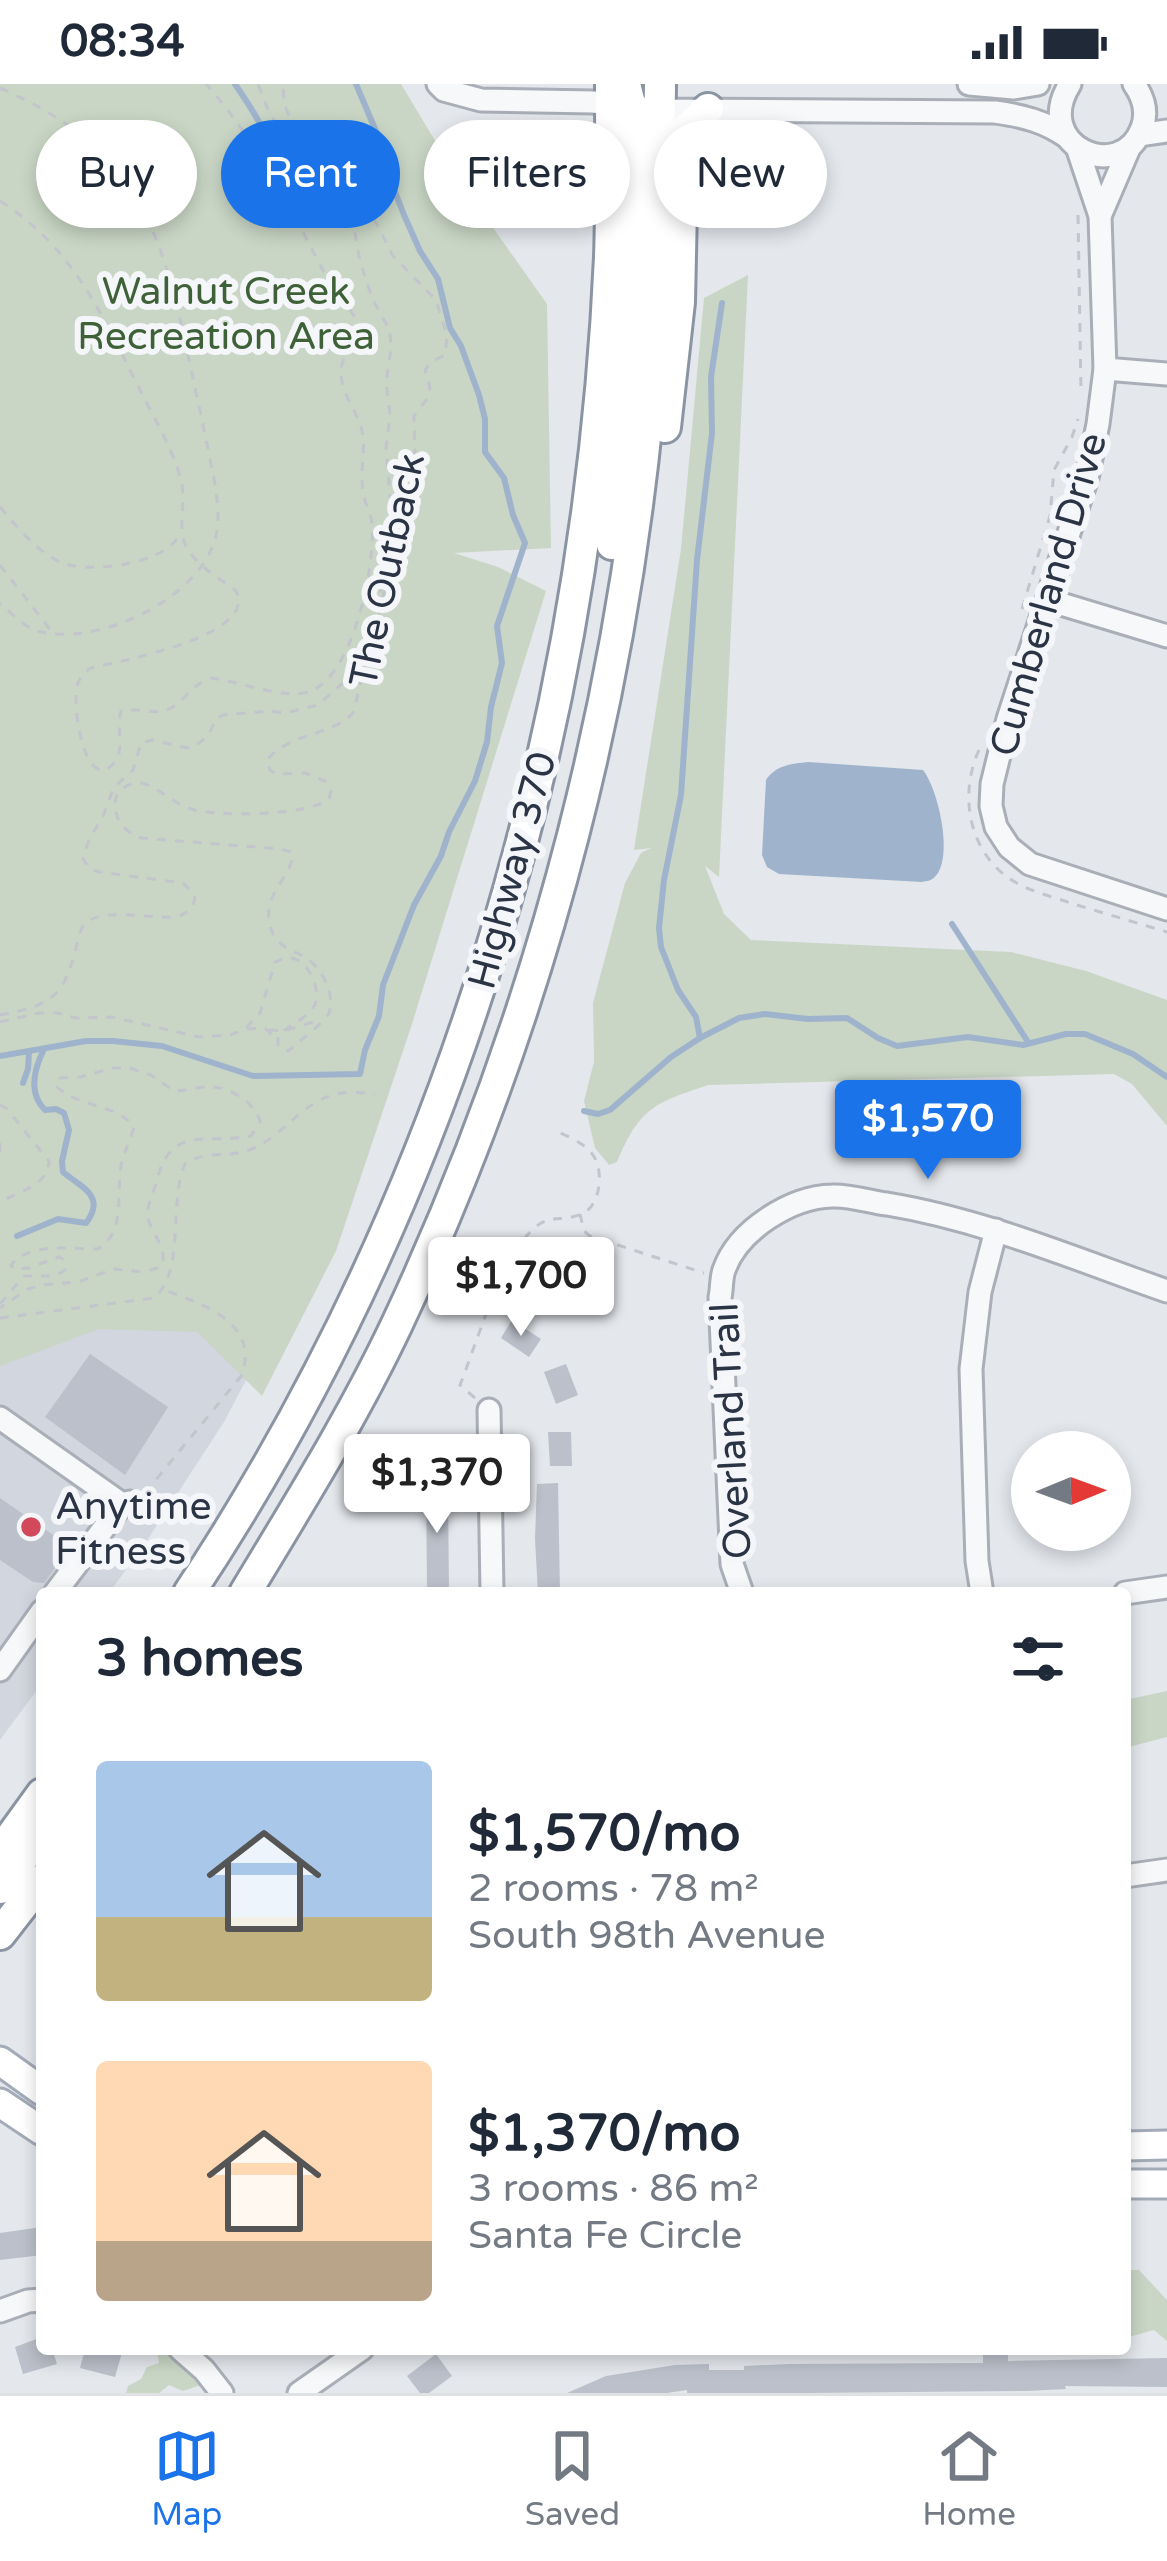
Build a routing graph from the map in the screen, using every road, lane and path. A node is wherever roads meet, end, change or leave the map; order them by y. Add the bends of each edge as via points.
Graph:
1 (206, 84) edge
2 (258, 84) edge
3 (283, 84) edge
4 (438, 84) edge
5 (969, 84) edge
6 (1038, 84) edge
7 (1070, 84) edge
8 (0, 88) edge
9 (1138, 89) edge
10 (634, 96) edge
11 (1167, 105) edge
12 (708, 109) junction
13 (1167, 131) edge
14 (1135, 141) junction
15 (1072, 142) junction
16 (0, 201) edge
17 (1100, 216) junction
18 (1105, 368) junction
19 (1167, 374) edge
20 (0, 507) edge
21 (182, 534) junction
22 (0, 566) edge
23 (202, 566) junction
24 (626, 590) junction
25 (1048, 600) junction
26 (0, 603) edge
27 (53, 633) junction
28 (1167, 636) edge
29 (614, 652) junction
30 (114, 793) junction
31 (1167, 909) edge
32 (0, 1015) edge
33 (328, 1016) junction
34 (0, 1022) edge
35 (245, 1029) junction
36 (269, 1030) junction
37 (282, 1031) junction
38 (277, 1041) junction
39 (375, 1094) dead end
40 (0, 1105) edge
41 (554, 1130) dead end
42 (0, 1142) edge
43 (0, 1157) edge
44 (0, 1202) edge
45 (580, 1214) junction
46 (996, 1230) junction
47 (724, 1275) junction
48 (164, 1289) junction
49 (1167, 1291) edge
50 (0, 1306) edge
51 (0, 1318) edge
52 (460, 1385) dead end
53 (489, 1410) dead end
54 (0, 1418) edge
55 (126, 1503) junction
56 (60, 1587) edge
57 (193, 1587) edge
58 (249, 1587) edge
59 (492, 1587) edge
60 (740, 1587) edge
61 (981, 1587) edge
62 (1167, 1587) edge
63 (1131, 1592) edge
64 (36, 1619) edge
65 (0, 1670) edge
66 (36, 1802) edge
67 (36, 1840) edge
68 (0, 1852) edge
69 (1167, 1870) edge
70 (1131, 1875) edge
71 (0, 1888) edge
72 (36, 1888) edge
73 (0, 1934) edge
74 (0, 2062) edge
75 (36, 2087) edge
76 (0, 2103) edge
77 (36, 2127) edge
78 (1167, 2144) edge
79 (1131, 2146) edge
80 (1131, 2184) edge
81 (1167, 2184) edge
82 (36, 2300) edge
83 (0, 2311) edge
84 (187, 2355) edge
85 (353, 2355) edge
86 (222, 2393) edge
87 (299, 2393) edge

1 - 23 path via 262,160 356,319 340,369 363,434 370,571 343,660 316,689 200,682 169,710 122,711 116,759 109,768 92,766 76,693 83,674 179,646 240,606 236,591
2 - 30 path, The Outback via 270,116 351,211 372,298 390,331 384,578 355,673 331,696 303,711 223,715 194,747 146,740
3 - 30 path, The Outback via 291,118 350,179 393,256 436,299 445,355 425,370 430,388 414,416 397,542 353,713 267,760 276,774 305,772 325,781 328,799 311,809 211,814 145,784
4 - 10 street via 482,100
5 - 6 street
7 - 15 street via 1059,111
8 - 23 path via 92,142 152,224 176,294 215,484 216,532
9 - 11 street
9 - 14 street via 1145,122
10 - 12 street
10 - 24 highway, Highway 370 via 655,319
10 - 29 highway
10 - 57 highway, Highway 370 via 610,254 584,537 551,722 500,921 424,1146 355,1302
12 - 15 street via 995,112 1049,124
12 - 24 highway via 686,130 673,372 658,476
13 - 14 street
14 - 15 street via 1103,156
14 - 17 street, Cumberland Drive
15 - 17 street, Cumberland Drive
16 - 21 path via 63,254 95,302 181,478
17 - 18 street, Cumberland Drive
18 - 19 street
18 - 25 street, Cumberland Drive via 1087,478
20 - 21 path via 58,562 94,568 166,550
21 - 23 path
22 - 27 path
23 - 27 path via 142,614
24 - 29 highway, Highway 370
25 - 28 street
25 - 31 street, Cumberland Drive via 992,784 996,827 1030,864
26 - 27 path via 29,627
29 - 58 highway, Highway 370 via 551,917 464,1169 395,1327
30 - 32 path via 85,850 86,865 182,883 195,895 193,905 177,917 89,920 56,995
30 - 33 path via 114,810 131,835 291,852 290,869 271,896 270,926 279,944 318,968
33 - 37 path
33 - 38 path via 288,1051
34 - 35 path via 58,1013 199,1037
35 - 36 path
35 - 37 path via 260,1013 275,962 290,957 302,962 317,998
36 - 37 path
36 - 38 path
37 - 38 path
39 - 48 path via 318,1100 254,1149 185,1164
40 - 44 path via 50,1169
41 - 45 path via 584,1147 598,1167 597,1197
42 - 43 path
45 - 47 path via 590,1236
45 - 52 path via 546,1220 523,1241
46 - 47 street via 833,1196 766,1219
46 - 49 street
46 - 61 street via 971,1369
47 - 60 street, Overland Trail via 732,1564
48 - 51 path via 140,1301
48 - 55 path via 228,1322 246,1365 147,1492
50 - 50 path via 24,1276 65,1270 58,1257 14,1269 17,1257 98,1249 117,1224 134,1127 65,1096 59,1078 129,1068 173,1091 212,1087 257,1109 251,1136 192,1138 165,1158 148,1208 164,1249 157,1268 42,1285
53 - 59 street
54 - 55 street
55 - 56 street
62 - 63 street
64 - 65 street
66 - 68 highway
67 - 71 highway
69 - 70 street
72 - 73 highway
74 - 75 main road
76 - 77 main road
78 - 79 main road
80 - 81 main road
82 - 83 street
84 - 86 street
85 - 87 street

